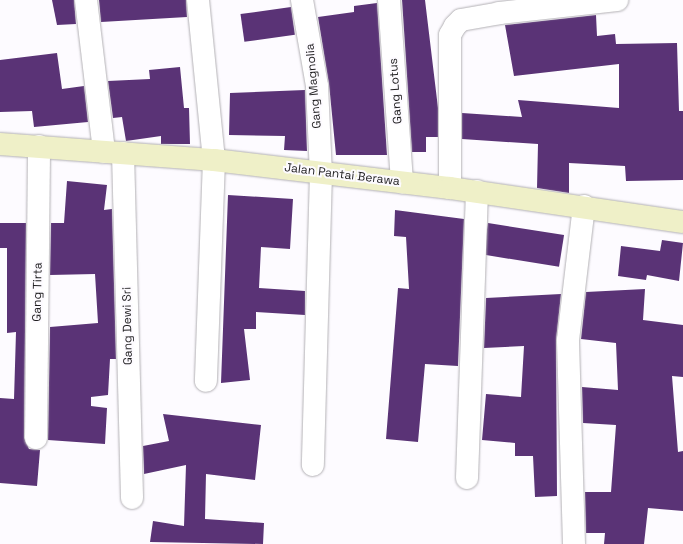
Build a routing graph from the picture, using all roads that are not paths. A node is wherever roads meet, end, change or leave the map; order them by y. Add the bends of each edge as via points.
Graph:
1 (86, 0) edge
2 (198, 0) edge
3 (302, 0) edge
4 (389, 0) edge
5 (618, 0) edge
6 (593, 2) edge
7 (497, 7) edge
8 (0, 144) edge
9 (39, 146) junction
10 (113, 153) junction
11 (214, 160) junction
12 (321, 173) junction
13 (402, 183) junction
14 (450, 188) junction
15 (477, 191) junction
16 (584, 206) junction
17 (683, 222) edge
18 (206, 381) dead end
19 (36, 438) dead end
20 (313, 465) dead end
21 (467, 478) dead end
22 (132, 498) dead end
23 (574, 544) edge

1 - 10 street, Gang Dewi Sri
2 - 11 street
3 - 12 street, Gang Magnolia via 317,86
4 - 13 street, Gang Lotus
5 - 6 street
6 - 7 street
7 - 14 street via 461,20 450,35
8 - 9 street, Jalan Pantai Berawa
9 - 10 street, Jalan Pantai Berawa
9 - 19 street, Gang Tirta
10 - 11 street, Jalan Pantai Berawa
10 - 22 street, Gang Dewi Sri
11 - 12 street, Jalan Pantai Berawa
11 - 18 street
12 - 13 street, Jalan Pantai Berawa
12 - 20 street, Gang Magnolia
13 - 14 street, Jalan Pantai Berawa
14 - 15 street, Jalan Pantai Berawa
15 - 16 street, Jalan Pantai Berawa
15 - 21 street
16 - 17 street, Jalan Pantai Berawa
16 - 23 street via 568,340

